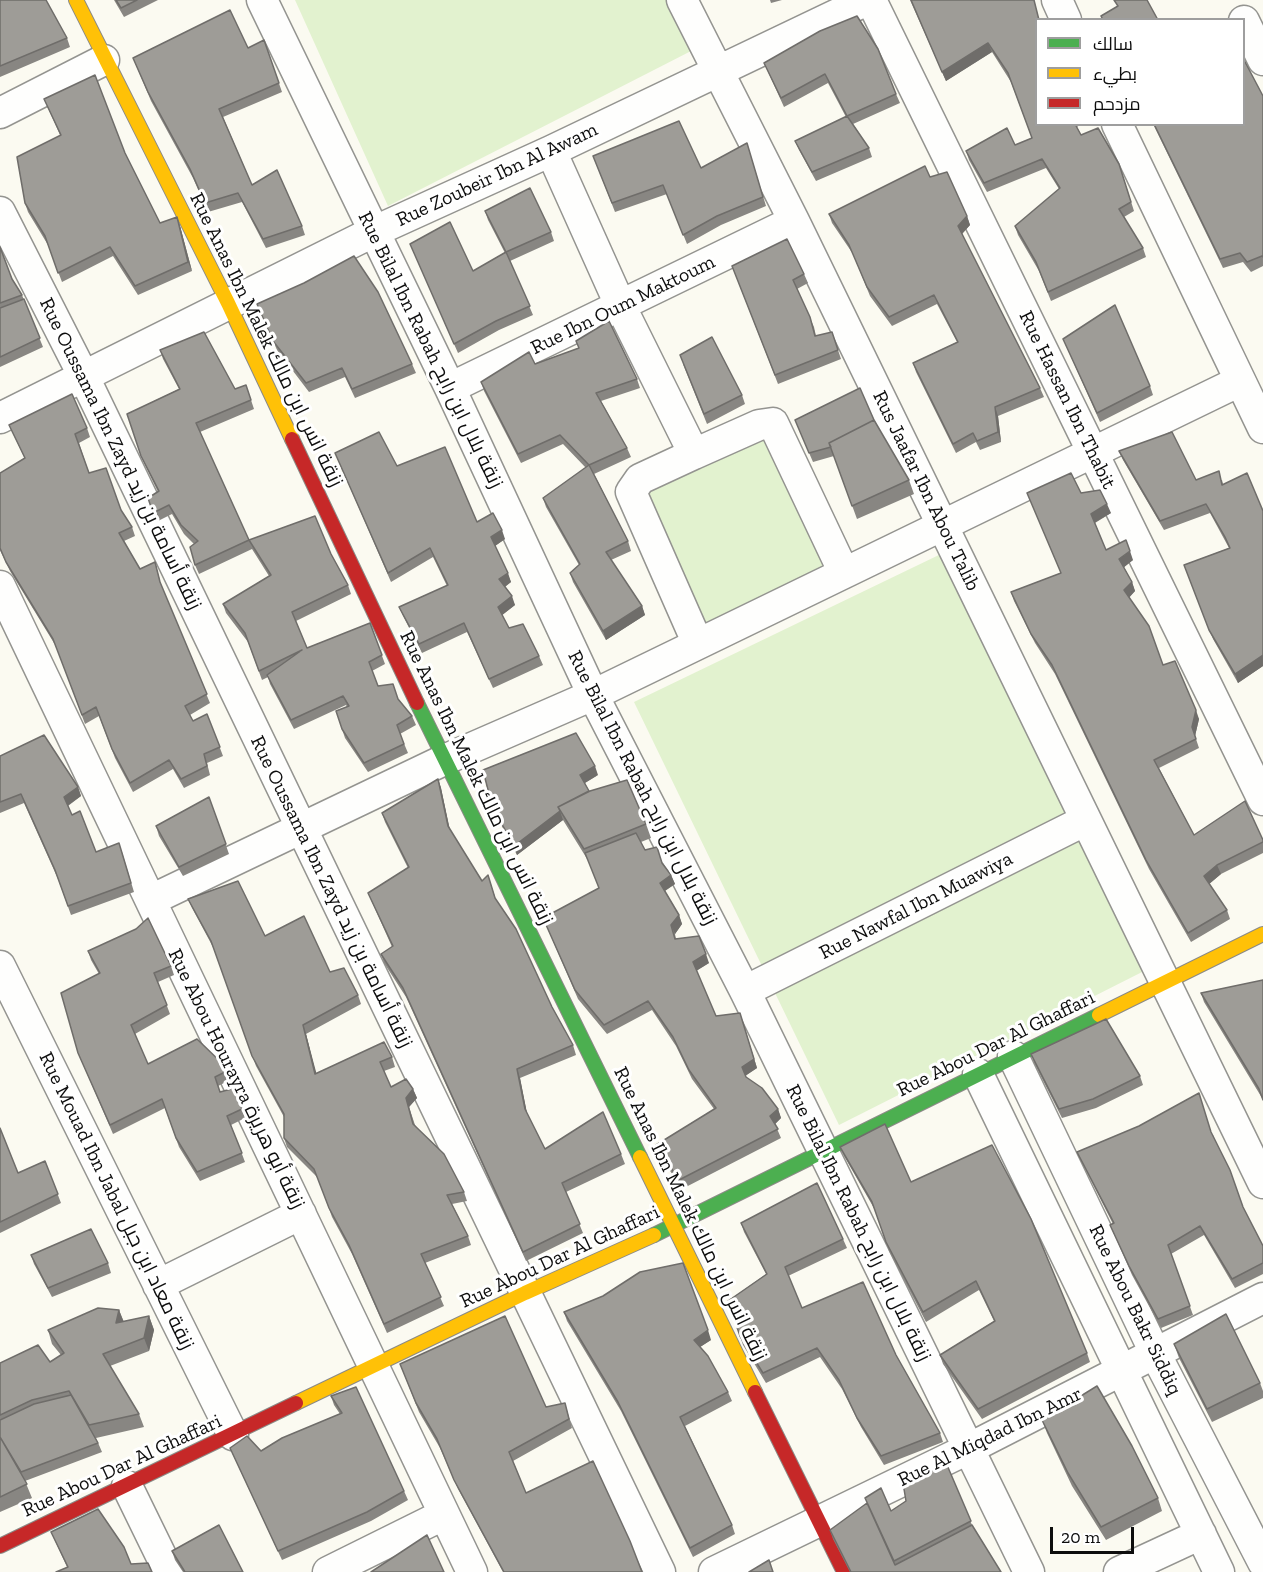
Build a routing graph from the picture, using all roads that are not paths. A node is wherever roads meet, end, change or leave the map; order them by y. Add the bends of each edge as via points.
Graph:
1 (76, 0) edge
2 (262, 0) edge
3 (682, 0) edge
4 (869, 0) edge
5 (1057, 0) edge
6 (1233, 0) edge
7 (1065, 18) edge
8 (1242, 18) edge
9 (1245, 24) edge
10 (104, 60) junction
11 (1263, 60) edge
12 (717, 73) junction
13 (0, 113) edge
14 (1118, 126) edge
15 (551, 151) junction
16 (0, 212) edge
17 (794, 221) junction
18 (373, 232) junction
19 (228, 303) junction
20 (621, 307) junction
21 (84, 377) junction
22 (1240, 381) junction
23 (450, 388) junction
24 (0, 418) edge
25 (1263, 428) edge
26 (1092, 451) junction
27 (694, 454) junction
28 (943, 526) junction
29 (844, 573) junction
30 (3, 600) edge
31 (697, 642) junction
32 (592, 695) junction
33 (444, 760) junction
34 (1263, 800) edge
35 (1086, 820) junction
36 (300, 830) junction
37 (151, 900) junction
38 (1263, 934) edge
39 (2, 977) edge
40 (1166, 983) junction
41 (745, 991) junction
42 (1013, 1056) junction
43 (978, 1074) junction
44 (823, 1152) junction
45 (1263, 1183) edge
46 (301, 1214) junction
47 (675, 1226) junction
48 (158, 1285) junction
49 (525, 1293) junction
50 (1263, 1298) edge
51 (1156, 1355) junction
52 (374, 1368) junction
53 (1122, 1372) junction
54 (233, 1435) junction
55 (968, 1449) junction
56 (127, 1486) junction
57 (443, 1515) junction
58 (819, 1520) junction
59 (1201, 1534) junction
60 (0, 1546) edge
61 (1263, 1562) edge
62 (169, 1572) edge
63 (328, 1572) edge
64 (472, 1572) edge
65 (660, 1572) edge
66 (714, 1572) edge
67 (844, 1572) edge
68 (1029, 1572) edge
69 (1119, 1572) edge
70 (1219, 1572) edge

1 - 10 street, Rue Anas Ibn Malek زنقة انس ابن مالك
2 - 18 street, Rue Bilal Ibn Rabah زنقة بلال ابن رابح
3 - 12 street, Rus Jaafar Ibn Abou Talib
4 - 12 street, Rue Zoubeir Ibn Al Awam
4 - 26 street, Rue Hassan Ibn Thabit
5 - 7 street
6 - 8 street
9 - 11 street
10 - 13 street
10 - 19 street, Rue Anas Ibn Malek زنقة انس ابن مالك
12 - 15 street, Rue Zoubeir Ibn Al Awam
12 - 17 street, Rus Jaafar Ibn Abou Talib
14 - 22 street
15 - 18 street, Rue Zoubeir Ibn Al Awam
15 - 20 street
16 - 21 street, Rue Oussama Ibn Zayd زنقة أسامة بن زيد
17 - 20 street, Rue Ibn Oum Maktoum
17 - 28 street, Rus Jaafar Ibn Abou Talib
18 - 19 street, Rue Zoubeir Ibn Al Awam
18 - 23 street, Rue Bilal Ibn Rabah زنقة بلال ابن رابح
19 - 21 street, Rue Zoubeir Ibn Al Awam
19 - 33 street, Rue Anas Ibn Malek زنقة انس ابن مالك
20 - 23 street, Rue Ibn Oum Maktoum
20 - 27 street
21 - 24 street, Rue Zoubeir Ibn Al Awam
21 - 36 street, Rue Oussama Ibn Zayd زنقة أسامة بن زيد
22 - 25 street
22 - 26 street
23 - 32 street, Rue Bilal Ibn Rabah زنقة بلال ابن رابح
26 - 28 street
26 - 34 street, Rue Hassan Ibn Thabit
27 - 29 street via 759,425 773,423
27 - 31 street via 640,479 632,492
28 - 29 street
28 - 35 street, Rus Jaafar Ibn Abou Talib
29 - 31 street
30 - 37 street, Rue Abou Hourayra زنقة أبو هريرة
31 - 32 street
32 - 33 street
32 - 41 street, Rue Bilal Ibn Rabah زنقة بلال ابن رابح
33 - 36 street
33 - 47 street, Rue Anas Ibn Malek زنقة انس ابن مالك
35 - 40 street, Rus Jaafar Ibn Abou Talib
35 - 41 street, Rue Nawfal Ibn Muawiya
36 - 37 street
36 - 49 street, Rue Oussama Ibn Zayd زنقة أسامة بن زيد
37 - 46 street, Rue Abou Hourayra زنقة أبو هريرة
38 - 40 street, Rue Abou Dar Al Ghaffari
39 - 48 street, Rue Mouad Ibn Jabal زنقة معاد ابن جبل
40 - 42 street, Rue Abou Dar Al Ghaffari
40 - 45 street, Rus Jaafar Ibn Abou Talib
41 - 44 street, Rue Bilal Ibn Rabah زنقة بلال ابن رابح
42 - 43 street, Rue Abou Dar Al Ghaffari
42 - 51 street, Rue Abou Bakr Siddiq
43 - 44 street, Rue Abou Dar Al Ghaffari
43 - 53 street, Rue Abou Bakr Siddiq
44 - 47 street, Rue Abou Dar Al Ghaffari
44 - 55 street, Rue Bilal Ibn Rabah زنقة بلال ابن رابح
46 - 48 street
46 - 52 street, Rue Abou Hourayra زنقة أبو هريرة
47 - 49 street, Rue Abou Dar Al Ghaffari
47 - 58 street, Rue Anas Ibn Malek زنقة انس ابن مالك
48 - 54 street, Rue Mouad Ibn Jabal زنقة معاد ابن جبل
49 - 52 street, Rue Abou Dar Al Ghaffari
49 - 65 street, Rue Oussama Ibn Zayd زنقة أسامة بن زيد
50 - 51 street, Rue Al Miqdad Ibn Amr
51 - 53 street, Rue Al Miqdad Ibn Amr
51 - 61 street, Rue Abou Bakr Siddiq
52 - 54 street, Rue Abou Dar Al Ghaffari
52 - 57 street, Rue Abou Hourayra زنقة أبو هريرة
53 - 55 street, Rue Al Miqdad Ibn Amr
53 - 59 street, Rue Abou Bakr Siddiq
54 - 56 street, Rue Abou Dar Al Ghaffari
55 - 58 street, Rue Al Miqdad Ibn Amr
55 - 68 street, Rue Bilal Ibn Rabah زنقة بلال ابن رابح
56 - 60 street, Rue Abou Dar Al Ghaffari
56 - 62 street
57 - 63 street
57 - 64 street, Rue Abou Hourayra زنقة أبو هريرة
58 - 66 street, Rue Al Miqdad Ibn Amr
58 - 67 street, Rue Anas Ibn Malek زنقة انس ابن مالك
59 - 69 street
59 - 70 street, Rue Abou Bakr Siddiq

